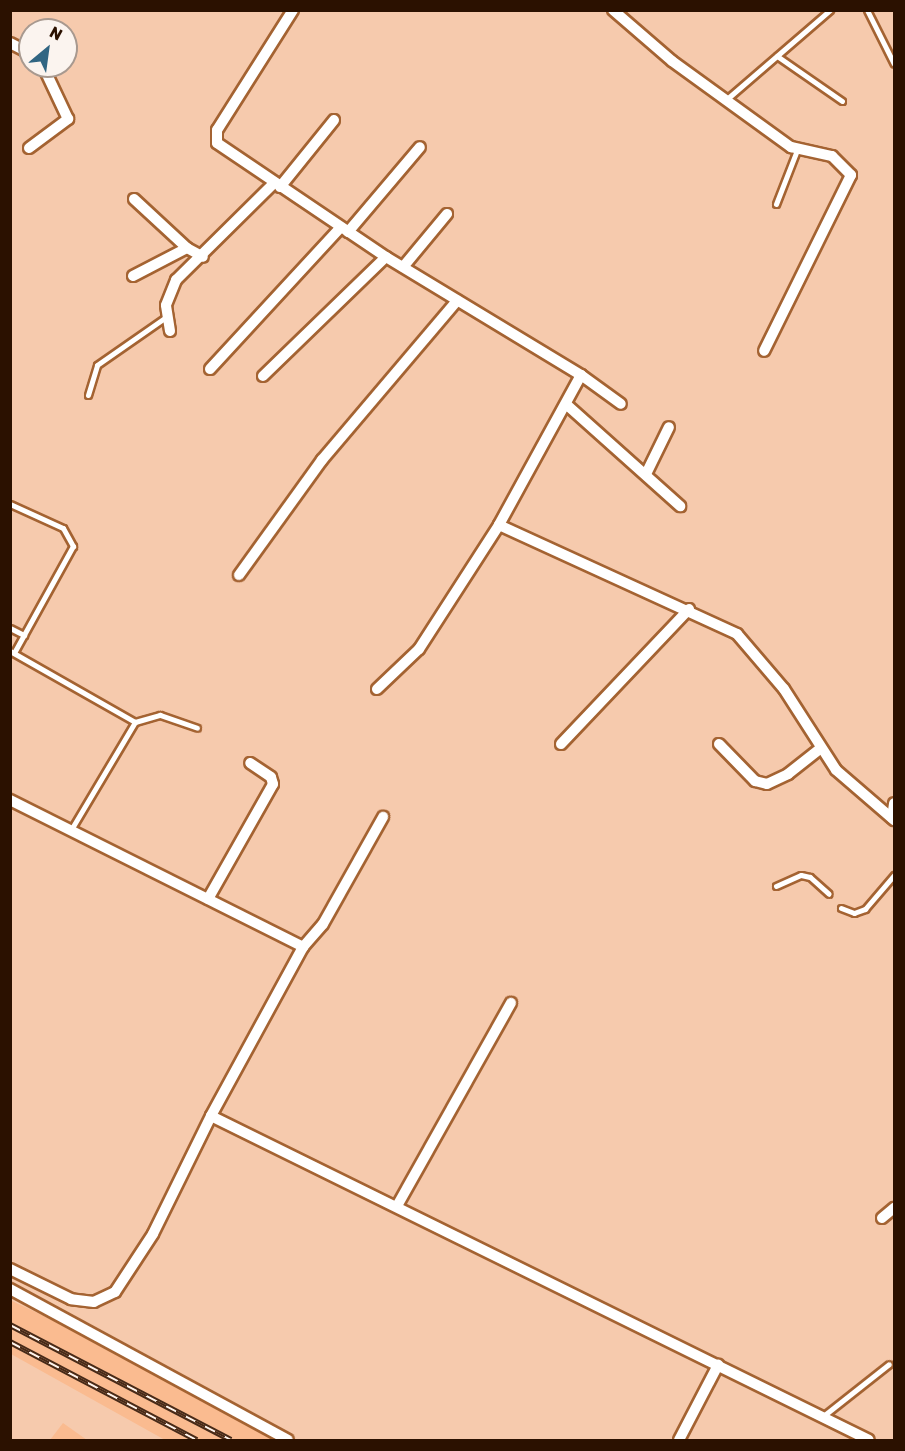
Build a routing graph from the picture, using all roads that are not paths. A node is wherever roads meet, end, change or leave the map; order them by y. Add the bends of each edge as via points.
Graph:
1 (293, 10) edge
2 (613, 10) edge
3 (830, 10) edge
4 (867, 10) edge
5 (777, 56) junction
6 (894, 64) edge
7 (49, 78) edge
8 (728, 98) junction
9 (842, 101) dead end
10 (334, 120) dead end
11 (420, 147) dead end
12 (29, 148) dead end
13 (797, 150) junction
14 (277, 185) junction
15 (135, 199) dead end
16 (776, 204) dead end
17 (447, 214) dead end
18 (344, 230) junction
19 (187, 248) junction
20 (203, 257) junction
21 (386, 257) junction
22 (403, 267) junction
23 (134, 276) dead end
24 (458, 301) junction
25 (166, 318) junction
26 (170, 331) dead end
27 (764, 351) dead end
28 (210, 369) dead end
29 (580, 375) junction
30 (263, 376) dead end
31 (88, 394) dead end
32 (621, 404) dead end
33 (567, 405) junction
34 (669, 428) dead end
35 (646, 474) junction
36 (10, 504) edge
37 (680, 506) dead end
38 (499, 525) junction
39 (239, 574) dead end
40 (689, 609) junction
41 (10, 628) edge
42 (24, 635) junction
43 (12, 652) edge
44 (376, 689) dead end
45 (135, 722) junction
46 (197, 728) dead end
47 (561, 744) dead end
48 (719, 744) dead end
49 (820, 748) junction
50 (250, 764) dead end
51 (10, 800) edge
52 (894, 803) edge
53 (383, 817) dead end
54 (893, 819) edge
55 (71, 830) junction
56 (894, 875) edge
57 (776, 886) dead end
58 (829, 894) dead end
59 (208, 899) junction
60 (841, 908) dead end
61 (303, 947) junction
62 (511, 1002) dead end
63 (210, 1116) junction
64 (397, 1206) junction
65 (894, 1208) edge
66 (882, 1218) dead end
67 (10, 1269) edge
68 (10, 1289) edge
69 (889, 1364) dead end
70 (718, 1365) junction
71 (822, 1417) junction
72 (287, 1440) edge
73 (679, 1440) edge
74 (869, 1440) edge

1 - 14 street via 214,137
2 - 8 street via 672,61
3 - 5 lane
4 - 6 lane
5 - 8 lane
5 - 9 lane
7 - 12 street via 68,119 66,125
8 - 13 street
10 - 14 street
11 - 18 street
13 - 16 lane
13 - 27 street via 832,156 850,175
14 - 18 street
14 - 20 street
15 - 19 street
17 - 22 street
18 - 21 street
18 - 28 street
19 - 20 street
19 - 23 street
20 - 25 street via 169,291
21 - 22 street
21 - 30 street
22 - 24 street
24 - 29 street
24 - 39 street via 322,460
25 - 26 street
25 - 31 lane via 97,365
29 - 32 street
29 - 33 street
33 - 35 street
33 - 38 street
34 - 35 street
35 - 37 street
36 - 42 lane via 63,528 72,539
38 - 40 street
38 - 44 street via 419,649
40 - 47 street
40 - 49 street via 736,634 784,688
41 - 42 lane
42 - 43 lane
43 - 45 lane
45 - 46 lane via 160,715
45 - 55 lane
48 - 49 street via 755,781 767,784 788,774
49 - 54 street via 836,770
50 - 59 street via 271,777 273,784
51 - 55 street
52 - 54 street
53 - 61 street via 323,924
55 - 59 street
56 - 60 lane via 865,909 854,913
57 - 58 lane via 801,875 810,877
59 - 61 street
61 - 63 street
62 - 64 street
63 - 64 street
63 - 67 street via 153,1234 115,1292 94,1302 71,1299
64 - 70 street
65 - 66 street
68 - 72 street
69 - 71 lane
70 - 71 street
70 - 73 street
71 - 74 street

